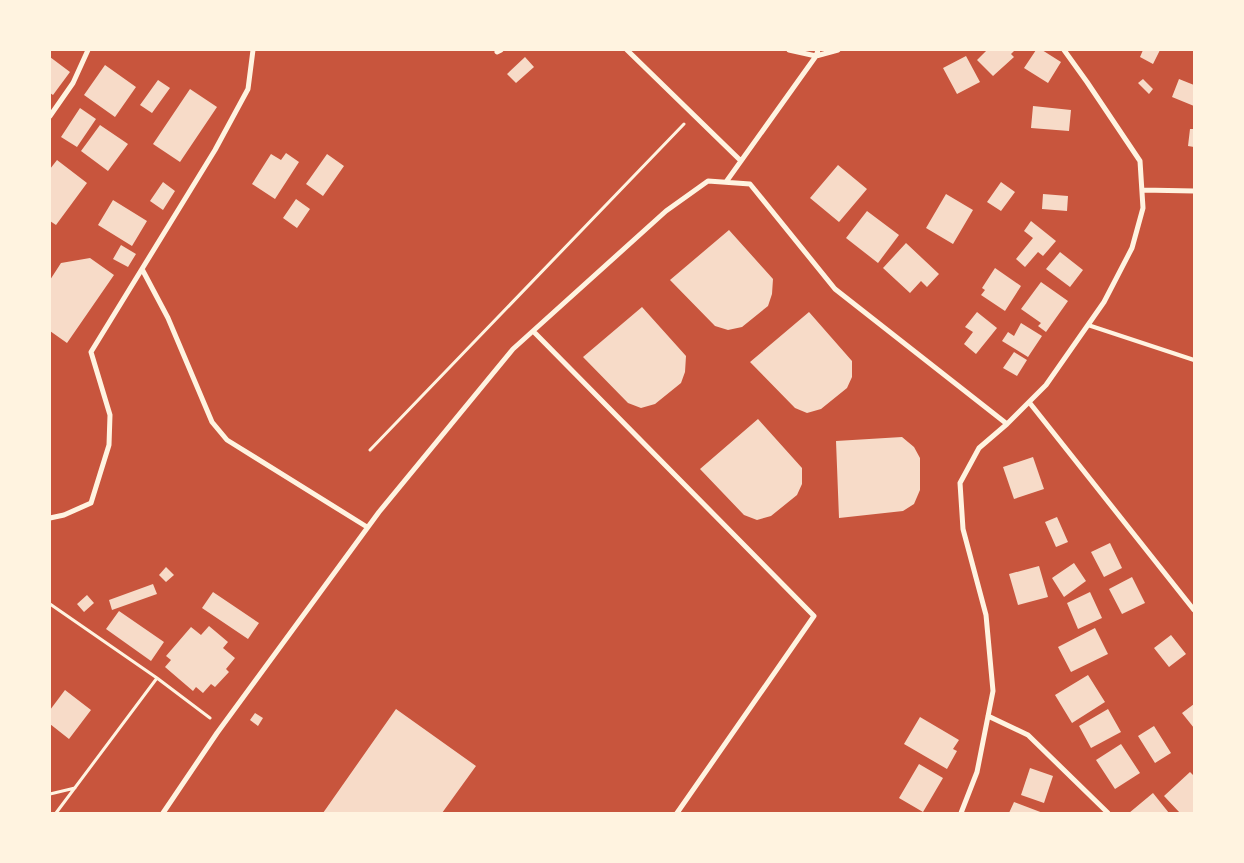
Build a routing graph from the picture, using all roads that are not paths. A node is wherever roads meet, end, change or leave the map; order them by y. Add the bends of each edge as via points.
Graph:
1 (88, 50) edge
2 (253, 50) edge
3 (627, 50) edge
4 (790, 50) edge
5 (818, 50) edge
6 (838, 50) edge
7 (1064, 50) edge
8 (816, 56) junction
9 (50, 116) edge
10 (741, 161) junction
11 (726, 182) junction
12 (1142, 190) junction
13 (1194, 191) edge
14 (142, 269) junction
15 (1088, 325) junction
16 (533, 331) junction
17 (1194, 360) edge
18 (1029, 402) junction
19 (1007, 424) junction
20 (50, 518) edge
21 (368, 527) junction
22 (1194, 610) edge
23 (988, 716) junction
24 (164, 813) edge
25 (677, 813) edge
26 (961, 813) edge
27 (1108, 813) edge

1 - 9 street via 73,82
2 - 14 street via 248,89 215,150
3 - 10 street
4 - 8 street
5 - 8 street
6 - 8 street
7 - 12 street via 1140,161
8 - 10 street
10 - 11 street
11 - 16 street via 708,181 666,211
11 - 19 street via 750,184 835,289
12 - 13 street
12 - 15 street via 1143,208 1132,248
14 - 20 street via 91,352 110,415 109,445 91,503 64,516
14 - 21 street via 168,318 212,422 228,440
15 - 17 lane
15 - 18 street via 1046,385
16 - 21 street via 513,349
16 - 25 street via 814,616
18 - 19 street
18 - 22 street
19 - 23 street via 979,448 960,483 963,529 986,615 993,691
21 - 24 street via 222,727
23 - 26 street via 977,772
23 - 27 street via 1028,736

